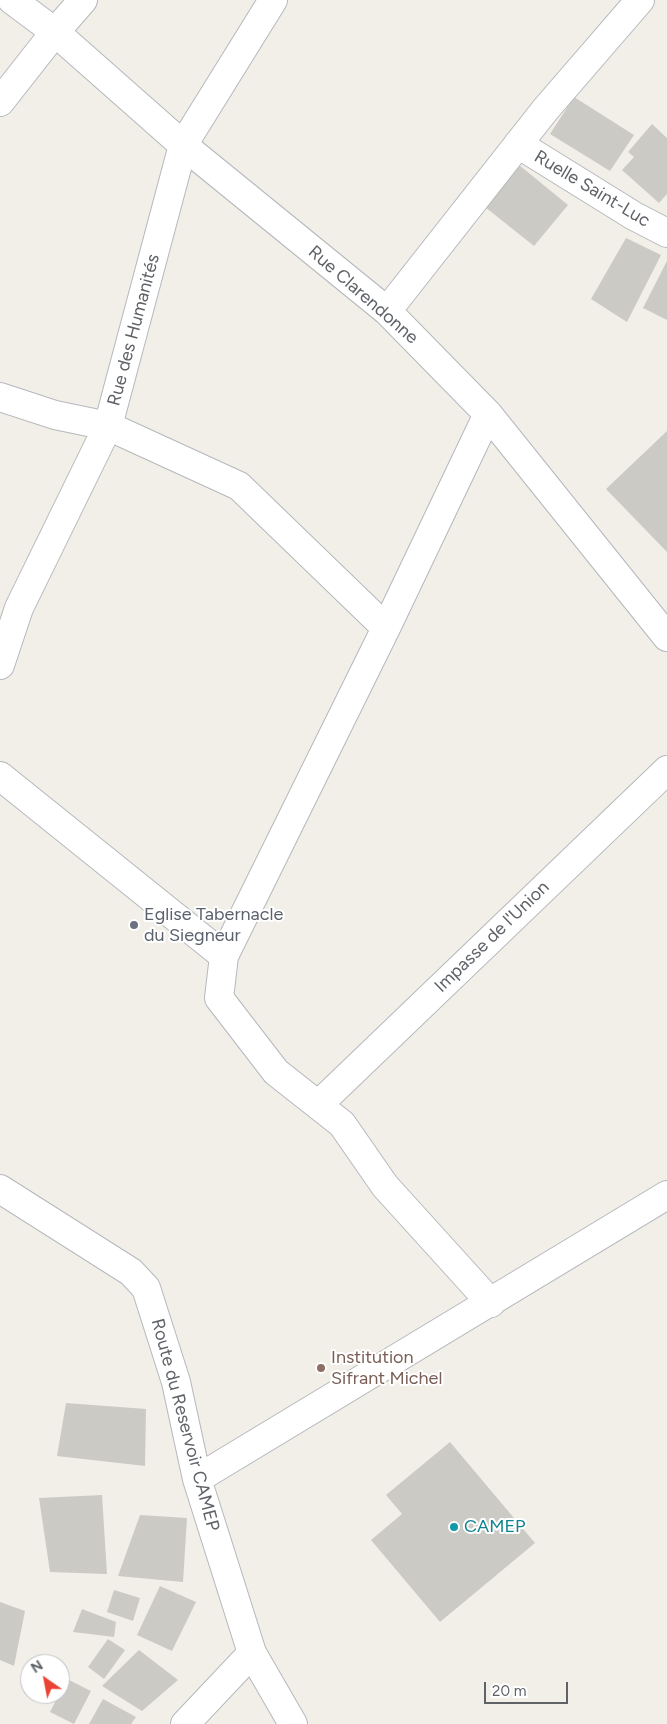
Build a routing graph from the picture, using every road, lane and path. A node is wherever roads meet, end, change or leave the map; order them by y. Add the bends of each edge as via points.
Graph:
1 (12, 0) edge
2 (84, 0) edge
3 (273, 0) edge
4 (640, 0) edge
5 (55, 32) junction
6 (0, 102) edge
7 (518, 144) junction
8 (183, 145) junction
9 (667, 234) edge
10 (387, 311) junction
11 (0, 398) edge
12 (488, 414) junction
13 (108, 426) junction
14 (10, 603) edge
15 (386, 628) junction
16 (667, 637) edge
17 (0, 665) edge
18 (667, 770) edge
19 (0, 776) edge
20 (224, 956) junction
21 (318, 1105) junction
22 (0, 1189) edge
23 (667, 1195) edge
24 (491, 1303) junction
25 (197, 1479) junction
26 (252, 1652) junction
27 (185, 1724) edge
28 (293, 1724) edge

1 - 5 street, Rue Clarendonne
2 - 5 street
3 - 8 street, Rue des Humanités
4 - 7 street
5 - 6 street
5 - 8 street, Rue Clarendonne
7 - 9 street, Ruelle Saint-Luc
7 - 10 street
8 - 10 street, Rue Clarendonne
8 - 13 street, Rue des Humanités
10 - 12 street, Rue Clarendonne
11 - 13 street via 54,415
12 - 15 street
12 - 16 street, Rue Clarendonne
13 - 14 street, Rue des Humanités
13 - 15 street via 239,486
14 - 17 street, Rue des Humanités
15 - 20 street
18 - 21 street, Impasse de l'Union
19 - 20 street
20 - 21 street via 219,998 276,1072
21 - 24 street via 342,1124 386,1186
22 - 25 street, Route du Reservoir CAMEP via 131,1272 146,1288 176,1382
23 - 24 street
24 - 25 street
25 - 26 street, Route du Reservoir CAMEP
26 - 27 street
26 - 28 street, Route du Reservoir CAMEP

